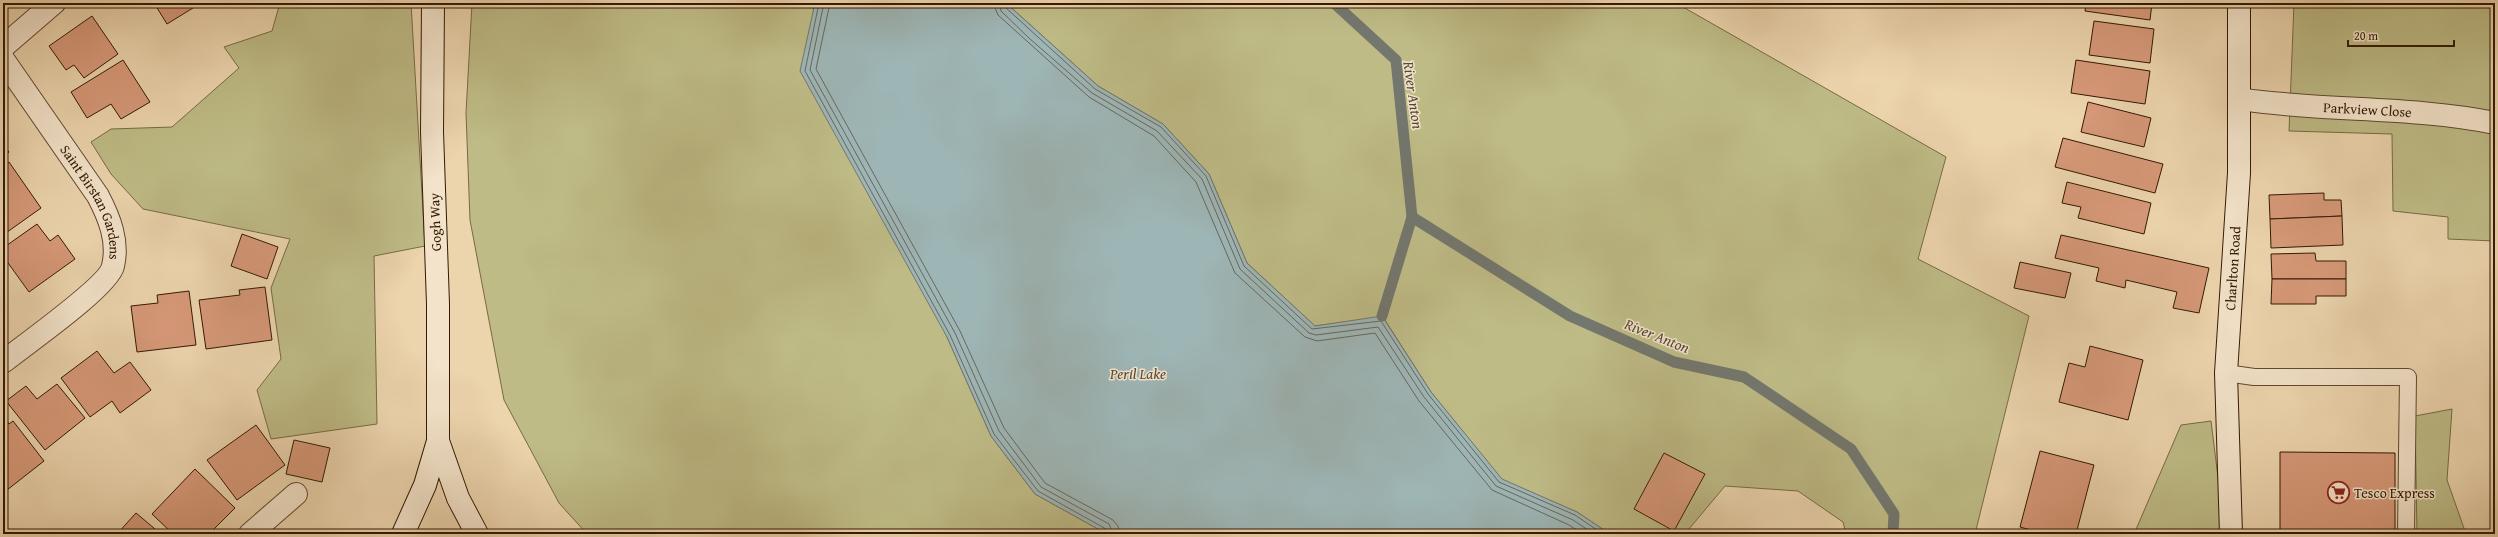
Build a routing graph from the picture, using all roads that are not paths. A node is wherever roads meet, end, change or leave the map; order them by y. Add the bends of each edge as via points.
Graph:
1 (54, 3) edge
2 (433, 3) edge
3 (2239, 3) edge
4 (3, 47) edge
5 (3, 59) edge
6 (2240, 99) junction
7 (2495, 123) edge
8 (3, 362) edge
9 (2226, 373) junction
10 (438, 441) junction
11 (296, 494) dead end
12 (250, 534) edge
13 (403, 534) edge
14 (477, 534) edge
15 (2231, 534) edge
16 (2406, 534) edge

1 - 4 street
2 - 10 street, Gogh Way via 432,132 438,304
3 - 6 street, Charlton Road
5 - 8 street, Saint Birstan Gardens via 98,196 110,219 115,243 113,267 98,287
6 - 7 street, Parkview Close via 2287,106 2466,117
6 - 9 street, Charlton Road via 2234,267
9 - 15 street, Charlton Road
9 - 16 lane via 2254,377 2408,377
10 - 13 street, Gogh Way via 425,485
10 - 14 street, Gogh Way via 458,498
11 - 12 street

